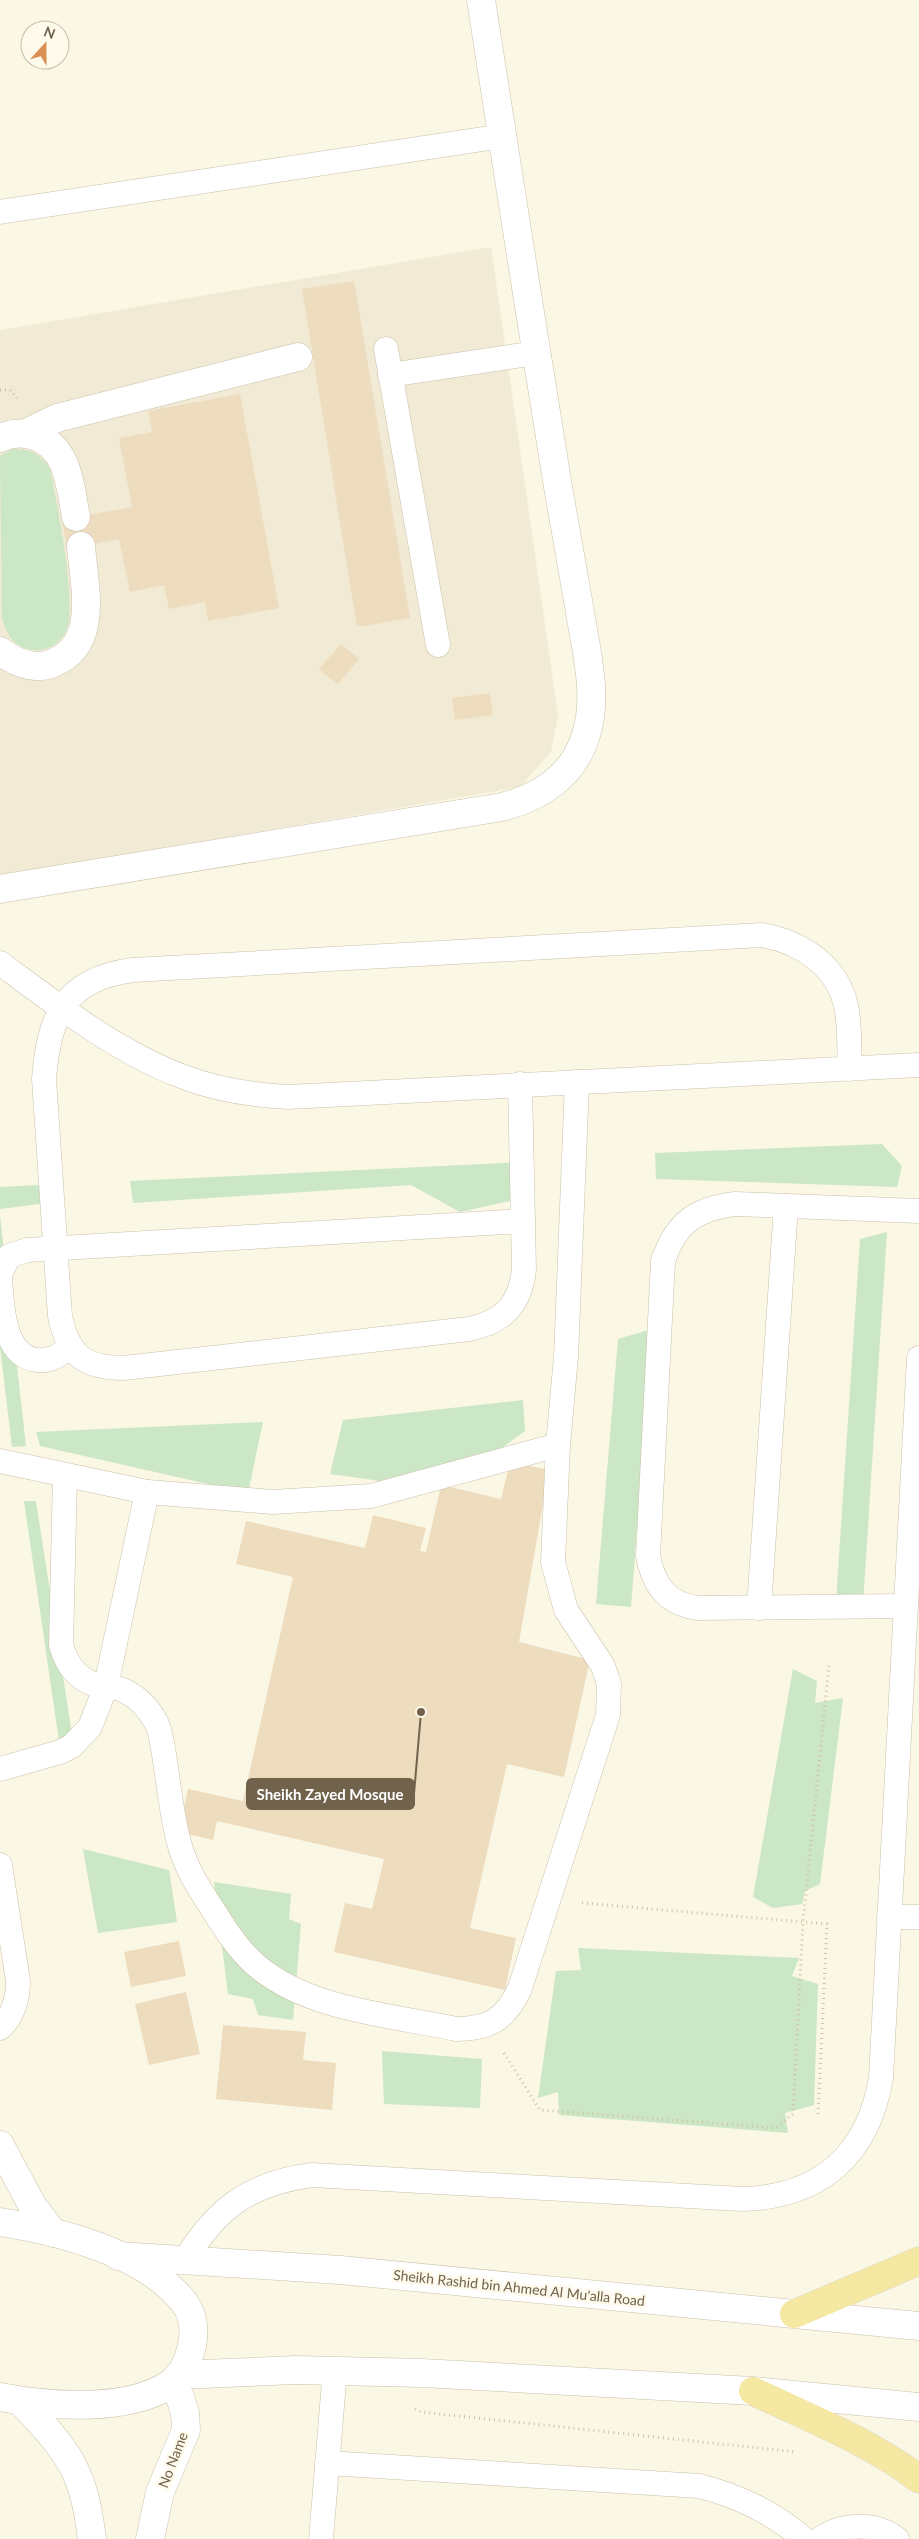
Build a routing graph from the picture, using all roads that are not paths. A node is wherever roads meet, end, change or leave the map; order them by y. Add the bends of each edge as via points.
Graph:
1 (481, 0) edge
2 (503, 136) junction
3 (0, 212) edge
4 (386, 349) dead end
5 (536, 353) junction
6 (298, 357) dead end
7 (390, 375) junction
8 (26, 433) junction
9 (0, 438) edge
10 (76, 517) dead end
11 (81, 546) dead end
12 (438, 645) dead end
13 (0, 652) edge
14 (0, 889) edge
15 (0, 963) edge
16 (61, 1009) junction
17 (919, 1065) edge
18 (850, 1069) junction
19 (578, 1082) junction
20 (520, 1084) junction
21 (786, 1206) junction
22 (919, 1211) edge
23 (523, 1222) junction
24 (56, 1248) junction
25 (0, 1275) edge
26 (70, 1346) junction
27 (919, 1358) edge
28 (558, 1445) junction
29 (0, 1461) edge
30 (65, 1476) junction
31 (147, 1492) junction
32 (906, 1606) junction
33 (759, 1608) junction
34 (106, 1686) junction
35 (0, 1769) edge
36 (0, 1866) edge
37 (890, 1916) junction
38 (919, 1917) edge
39 (0, 2028) edge
40 (0, 2145) edge
41 (0, 2222) edge
42 (53, 2233) junction
43 (118, 2256) junction
44 (185, 2260) junction
45 (919, 2261) edge
46 (794, 2314) junction
47 (919, 2326) edge
48 (335, 2370) junction
49 (175, 2379) junction
50 (753, 2391) junction
51 (10, 2399) edge
52 (919, 2407) edge
53 (327, 2463) junction
54 (919, 2478) edge
55 (92, 2539) edge
56 (150, 2539) edge
57 (321, 2539) edge
58 (804, 2539) edge
59 (820, 2539) edge
60 (897, 2539) edge

1 - 2 street
2 - 3 lane
2 - 5 street
4 - 7 lane
5 - 7 lane
5 - 14 street via 591,692 586,734 578,754 564,774 526,801 502,807
6 - 8 street via 57,418
7 - 12 lane
8 - 9 street
8 - 10 street via 43,438 56,449 65,464
11 - 13 street via 86,614 84,631 76,647 64,659 47,666 29,666 12,661
15 - 16 lane
16 - 18 lane via 84,984 100,976 133,970 762,935 801,947 831,974 847,1010
16 - 20 lane via 151,1064 184,1078 253,1095 288,1097
16 - 24 lane via 46,1055 44,1079
17 - 18 lane
18 - 19 lane
19 - 20 lane
19 - 28 lane via 566,1356
20 - 23 lane
21 - 22 lane
21 - 33 lane
21 - 33 lane via 735,1204 696,1214 669,1243 661,1281 650,1567 663,1593 685,1606
23 - 24 lane
23 - 26 lane via 522,1286 502,1316 487,1325 124,1368 94,1365 81,1358
24 - 25 lane via 9,1256
24 - 26 lane via 60,1316
25 - 26 lane via 8,1334 15,1348 23,1355 44,1361 58,1356
27 - 32 lane
28 - 31 lane via 371,1496 273,1502
28 - 34 lane via 553,1562 566,1610 603,1666 610,1699 608,1715 520,1988 500,2018 487,2025 456,2029 334,2004 292,1990 255,1965 228,1932 190,1875 177,1835 158,1726 137,1699
29 - 30 lane
30 - 31 lane
30 - 34 lane via 61,1645 72,1669 81,1678
31 - 34 lane
32 - 33 lane
32 - 37 lane
34 - 35 lane via 90,1727 72,1746 49,1756
36 - 39 lane via 18,1995 14,2009
37 - 38 lane
37 - 44 lane via 877,2103 854,2148 838,2166 816,2181 793,2192 768,2198 742,2199 304,2176 262,2186 240,2198 219,2214 200,2235
40 - 42 street via 32,2205
41 - 42 street
42 - 43 street
43 - 44 street, Sheikh Rashid bin Ahmed Al Mu'alla Road
43 - 49 street via 170,2287 187,2307 194,2333 187,2362
44 - 46 street, Sheikh Rashid bin Ahmed Al Mu'alla Road via 350,2271
45 - 46 main road
46 - 47 street, Sheikh Rashid bin Ahmed Al Mu'alla Road
48 - 49 street
48 - 50 street
48 - 53 lane
49 - 51 street via 150,2393 125,2401 55,2404
49 - 56 street, No Name via 185,2413 186,2430 160,2492
50 - 52 street
50 - 54 main road via 856,2440
51 - 55 street via 56,2442 77,2473 88,2509
53 - 57 lane
53 - 58 lane via 700,2486 760,2507
59 - 60 lane via 843,2528 860,2526 878,2529

